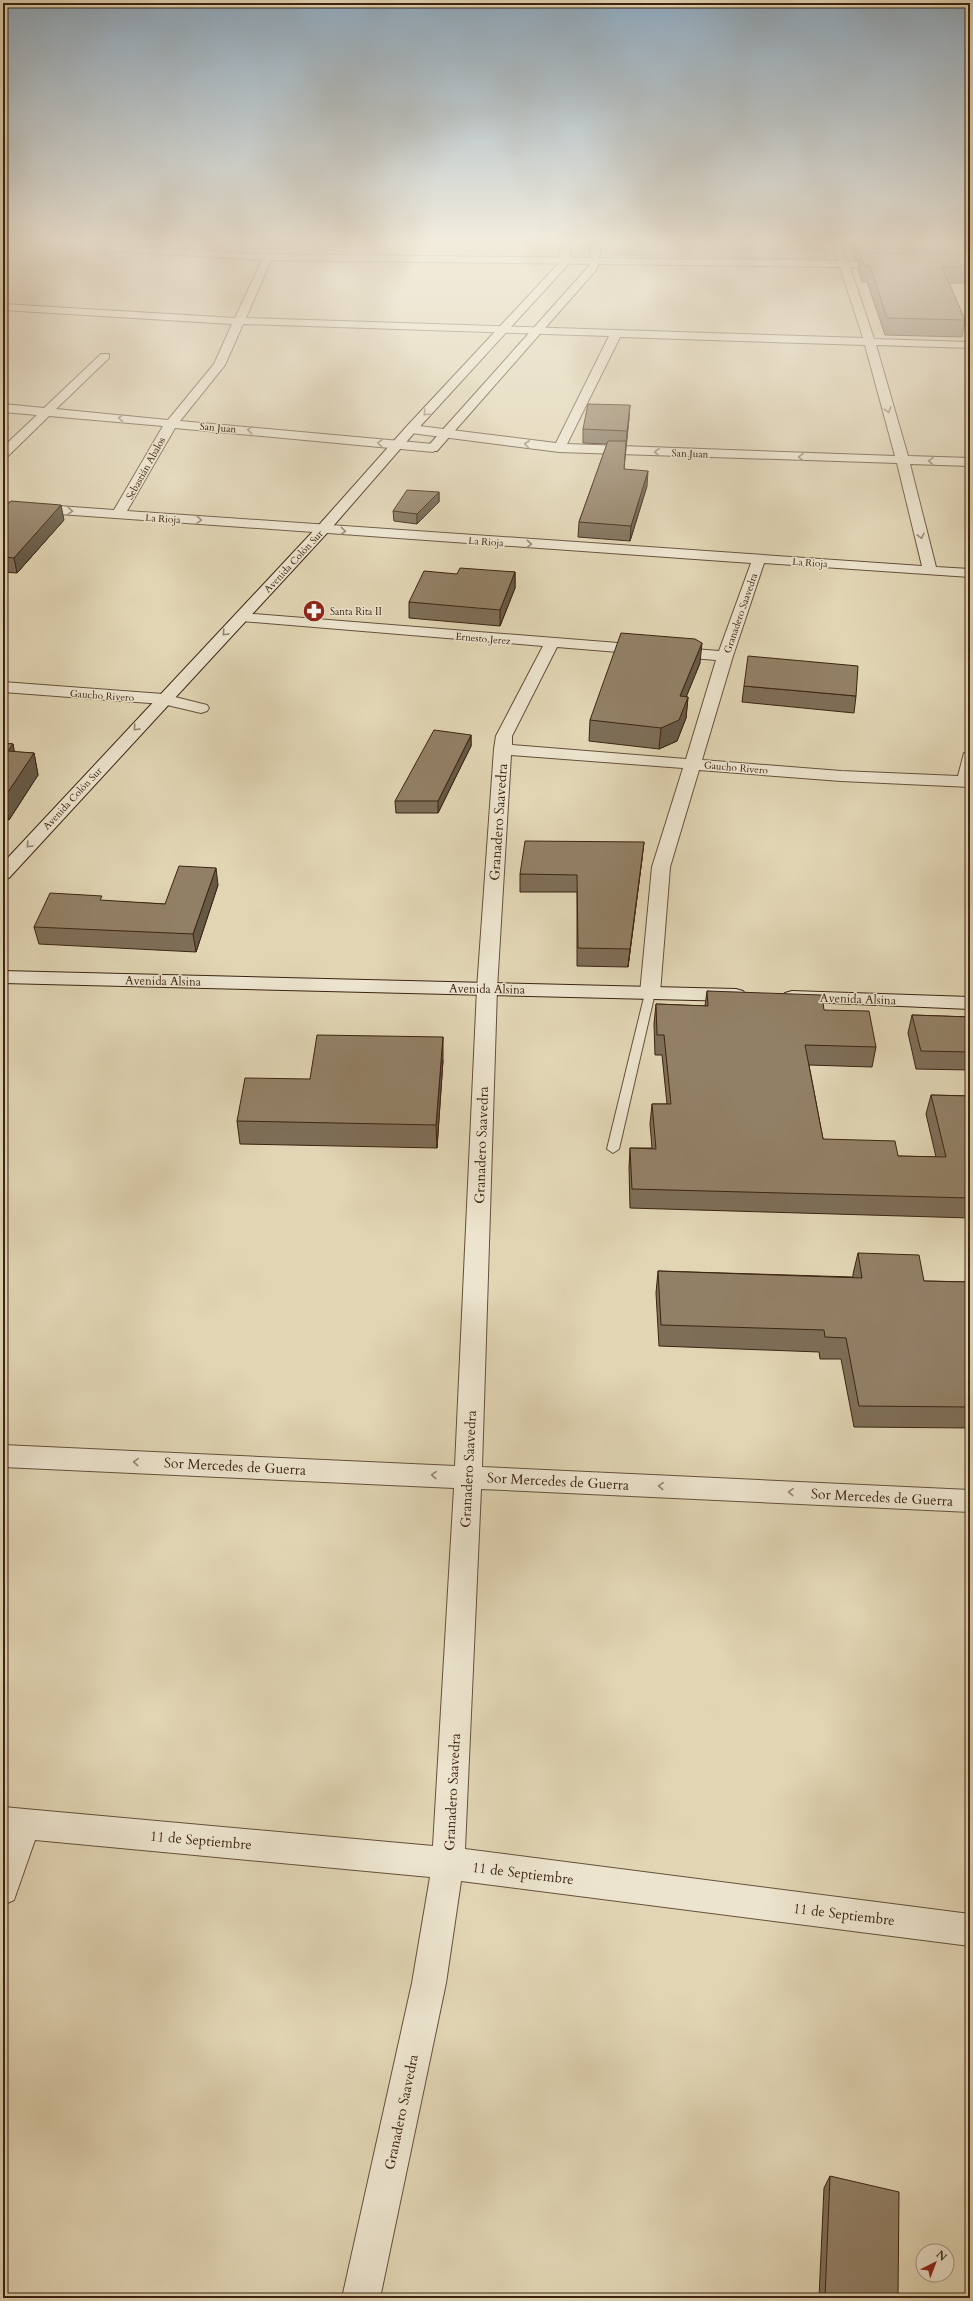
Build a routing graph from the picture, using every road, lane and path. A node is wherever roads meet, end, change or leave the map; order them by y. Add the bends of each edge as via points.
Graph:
1 (228, 346) edge
2 (487, 346) edge
3 (523, 346) edge
4 (610, 346) edge
5 (869, 346) edge
6 (105, 356) dead end
7 (3, 408) edge
8 (47, 411) junction
9 (173, 423) junction
10 (410, 429) junction
11 (446, 434) junction
12 (399, 444) junction
13 (559, 448) junction
14 (3, 454) edge
15 (903, 460) junction
16 (970, 462) edge
17 (3, 506) edge
18 (119, 514) junction
19 (323, 530) junction
20 (759, 559) junction
21 (930, 570) junction
22 (970, 573) edge
23 (241, 617) junction
24 (552, 643) junction
25 (725, 656) junction
26 (3, 687) edge
27 (163, 699) junction
28 (201, 708) dead end
29 (502, 749) junction
30 (970, 757) edge
31 (693, 763) junction
32 (968, 782) edge
33 (3, 874) edge
34 (3, 977) edge
35 (486, 989) junction
36 (650, 993) junction
37 (751, 996) edge
38 (775, 996) edge
39 (970, 1002) edge
40 (612, 1149) dead end
41 (3, 1456) edge
42 (468, 1476) junction
43 (970, 1501) edge
44 (14, 1823) edge
45 (448, 1863) junction
46 (3, 1889) edge
47 (970, 1930) edge
48 (362, 2298) edge

1 - 9 street, Sebastián Abalos via 214,374
2 -> 10 street, Avenida Colón Sur
3 - 11 street
4 - 13 street
5 -> 15 street
6 - 8 street
7 - 8 street, San Juan
9 -> 8 street, San Juan
8 - 14 street
12 -> 9 street, San Juan
9 - 18 street, Sebastián Abalos via 163,434
10 - 11 street, San Juan
10 - 12 street, Avenida Colón Sur
11 - 12 street, San Juan via 433,448
13 -> 11 street, San Juan
12 - 19 street, Avenida Colón Sur
15 -> 13 street, San Juan
16 -> 15 street, San Juan
15 -> 21 street
17 -> 18 street, La Rioja
18 -> 19 street, La Rioja
19 -> 20 street, La Rioja
19 - 23 street, Avenida Colón Sur
20 - 21 street, La Rioja
20 - 25 street, Granadero Saavedra
21 - 22 street, La Rioja
23 - 24 street, Ernesto Jerez
23 -> 27 street, Avenida Colón Sur
24 - 25 street, Ernesto Jerez
24 - 29 street, Granadero Saavedra via 509,724
25 - 31 street, Granadero Saavedra
26 - 27 street, Gaucho Rivero
27 - 28 street, Gaucho Rivero
27 -> 33 street, Avenida Colón Sur
29 - 31 street, Gaucho Rivero
29 - 35 street, Granadero Saavedra
30 - 32 street
31 - 32 street, Gaucho Rivero via 841,776
31 - 36 street, Granadero Saavedra via 661,867
34 - 35 street, Avenida Alsina
35 - 36 street, Avenida Alsina
35 - 42 street, Granadero Saavedra
36 - 37 street, Avenida Alsina
36 - 40 lane
38 - 39 street, Avenida Alsina
42 -> 41 street, Sor Mercedes de Guerra
43 -> 42 street, Sor Mercedes de Guerra
42 - 45 street, Granadero Saavedra
44 - 45 street, 11 de Septiembre
44 - 46 street
45 - 47 street, 11 de Septiembre
45 - 48 street, Granadero Saavedra via 429,1983

